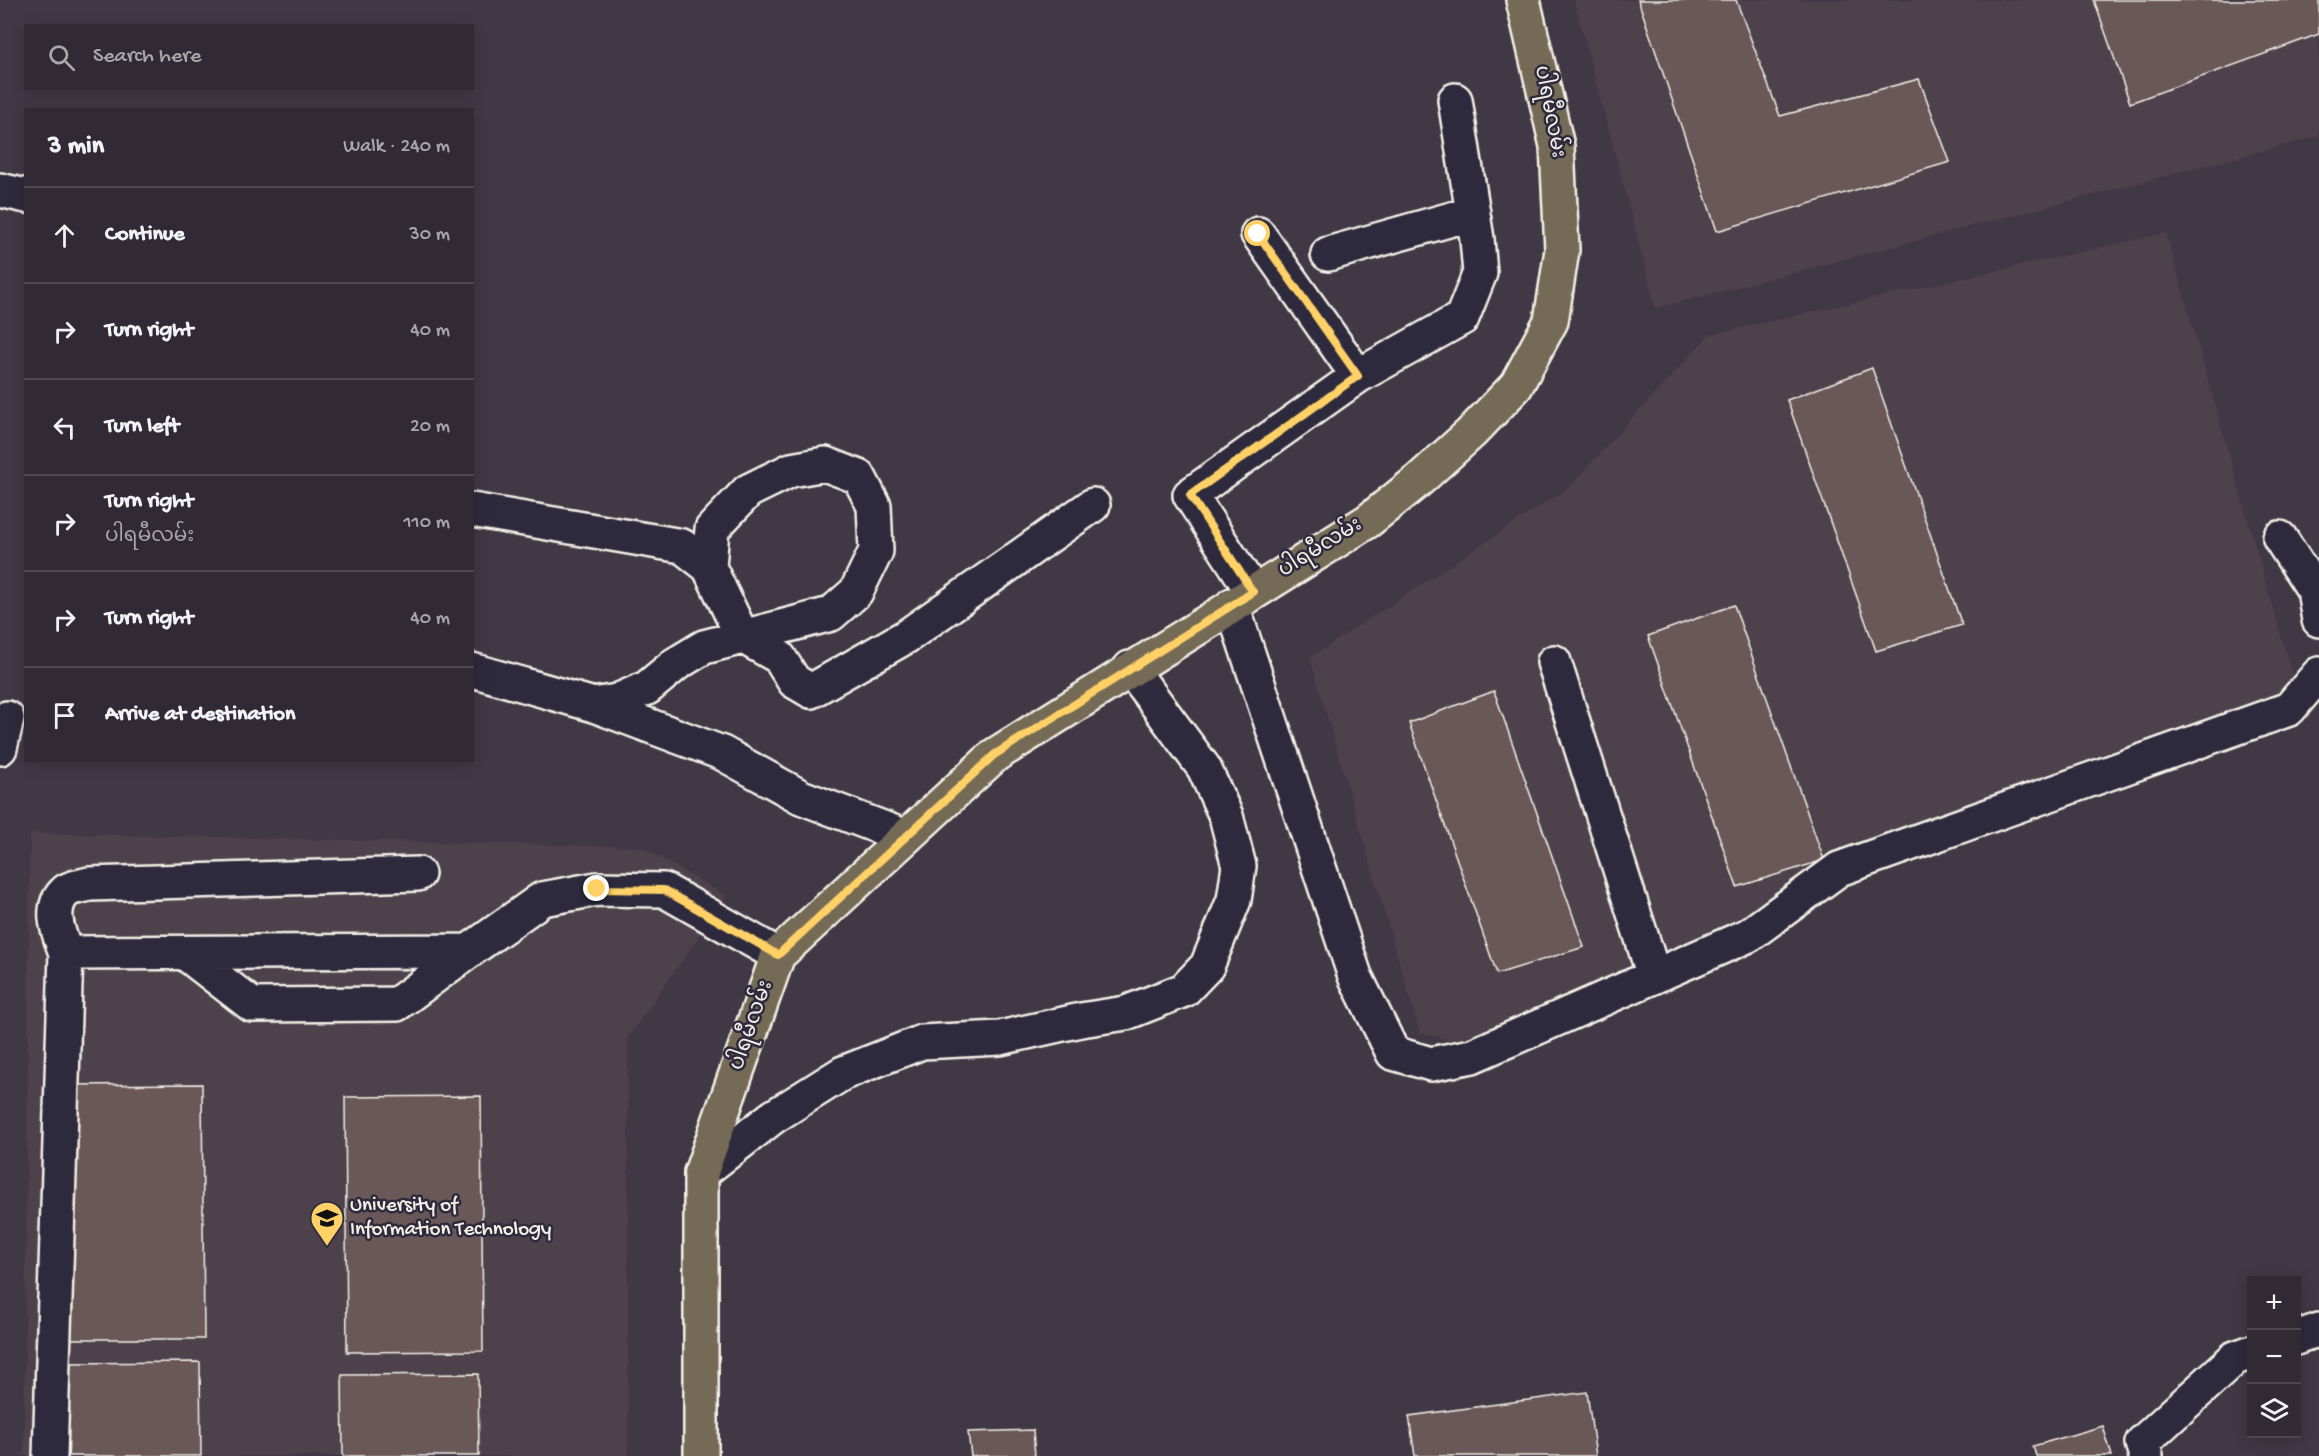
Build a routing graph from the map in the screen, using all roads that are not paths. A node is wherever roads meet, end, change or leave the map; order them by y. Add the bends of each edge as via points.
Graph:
1 (1523, 0) edge
2 (1455, 100) dead end
3 (0, 190) edge
4 (24, 196) edge
5 (1473, 213) junction
6 (1258, 234) dead end
7 (1328, 255) dead end
8 (1358, 376) junction
9 (1093, 505) dead end
10 (474, 510) edge
11 (2280, 538) dead end
12 (709, 567) junction
13 (1242, 599) junction
14 (2319, 620) edge
15 (742, 636) junction
16 (1554, 662) dead end
17 (1131, 669) junction
18 (474, 671) edge
19 (2319, 674) edge
20 (594, 705) junction
21 (906, 837) junction
22 (418, 874) dead end
23 (469, 951) junction
24 (66, 953) junction
25 (184, 953) junction
26 (778, 955) junction
27 (1654, 976) junction
28 (701, 1173) junction
29 (2319, 1330) edge
30 (2301, 1336) edge
31 (2247, 1354) edge
32 (50, 1456) edge
33 (701, 1456) edge
34 (2146, 1456) edge

1 - 13 main road, ပါရမီလမ်း via 1557,146 1562,250 1551,321 1516,386 1436,465 1368,520
2 - 5 street
3 - 4 street
5 - 7 street
5 - 8 street via 1480,273 1462,318
6 - 8 street
8 - 13 street via 1190,495
9 - 15 street via 907,636 812,691 794,681 779,657
10 - 12 street via 682,546
11 - 14 street via 2314,590
12 - 15 street
12 - 15 street via 712,530 748,491 791,470 825,464 859,477 874,506 876,551 856,592 831,614
13 - 17 main road, ပါရမီလမ်း
13 - 27 street via 1355,976 1393,1053 1431,1064 1472,1056
15 - 20 street via 704,647 647,688 617,701
16 - 27 street
17 - 21 main road, ပါရမီလမ်း via 994,755
17 - 28 street via 1203,768 1226,816 1239,866 1234,900 1207,966 1184,990 1126,1014 1000,1038 922,1042 843,1073 773,1117
18 - 20 street
19 - 27 street via 2289,709 1839,869 1749,935
20 - 21 street via 722,753 801,797
21 - 26 main road, ပါရမီလမ်း
22 - 24 street via 89,884 67,890 57,904 55,926
23 - 25 street
23 - 25 street via 397,1004 252,1005
23 - 26 street via 542,899 597,889 664,890
24 - 25 street
24 - 32 street
26 - 28 main road, ပါရမီလမ်း
28 - 33 main road, ပါရမီလမ်း
29 - 30 street
31 - 34 street via 2235,1358 2142,1443

